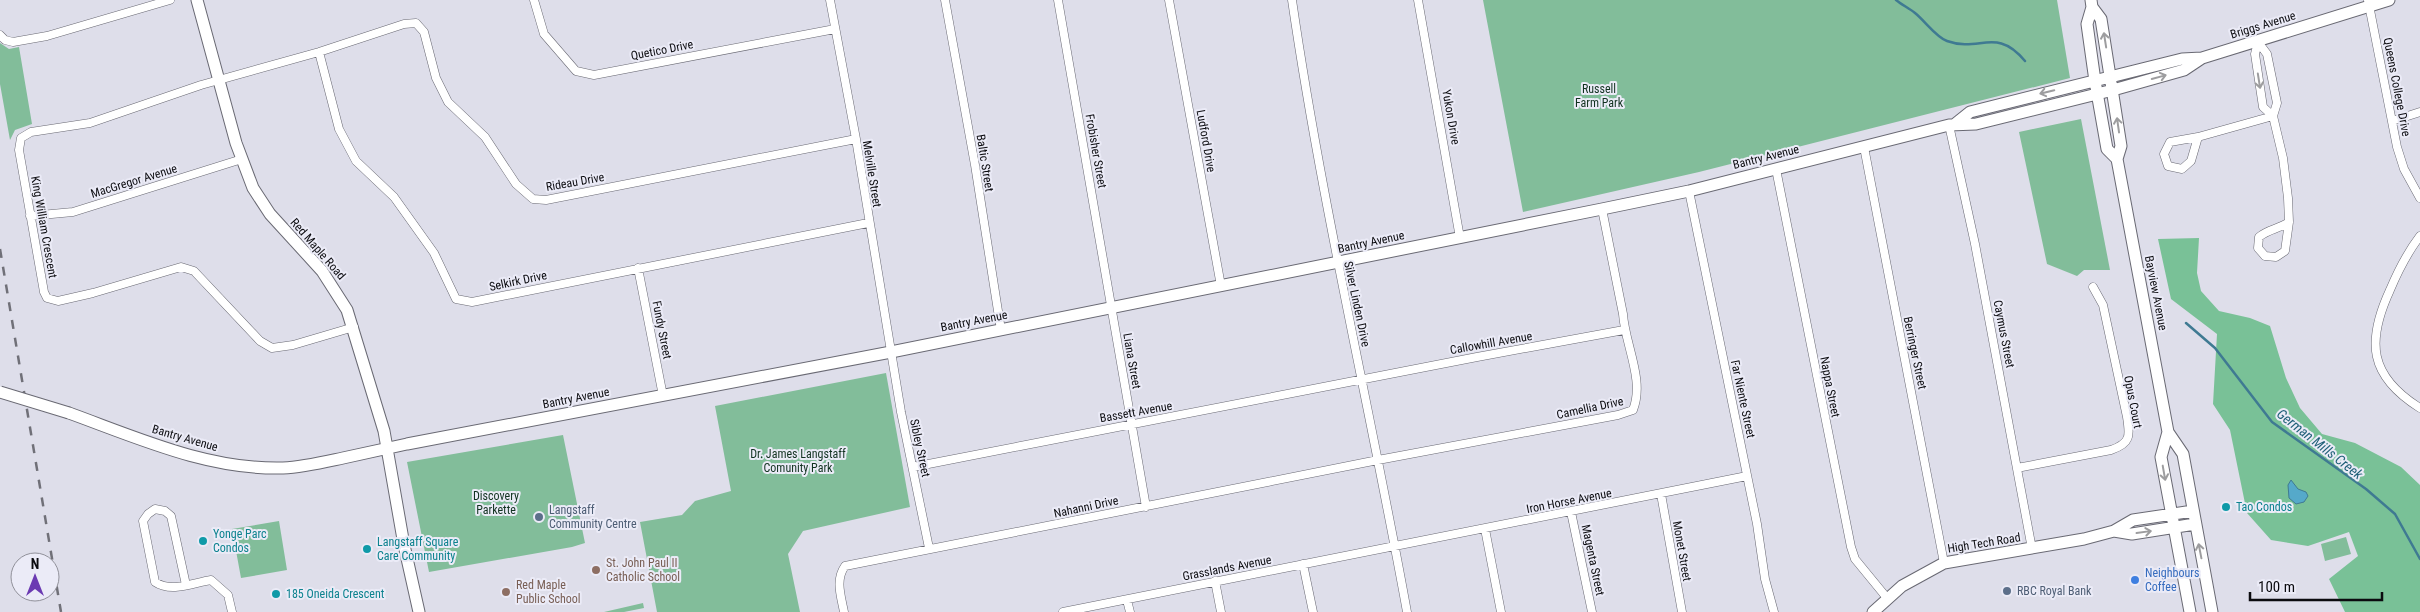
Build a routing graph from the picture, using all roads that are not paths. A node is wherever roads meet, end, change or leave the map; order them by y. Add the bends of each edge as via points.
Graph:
1 (170, 0) edge
2 (197, 0) edge
3 (534, 0) edge
4 (830, 0) edge
5 (945, 0) edge
6 (1058, 0) edge
7 (1169, 0) edge
8 (1292, 0) edge
9 (1418, 0) edge
10 (2388, 0) edge
11 (2370, 2) edge
12 (2091, 4) edge
13 (835, 29) junction
14 (0, 35) edge
15 (2258, 42) junction
16 (319, 52) junction
17 (2202, 58) junction
18 (2111, 77) junction
19 (219, 80) junction
20 (2094, 81) junction
21 (2113, 90) junction
22 (2097, 93) junction
23 (2420, 112) edge
24 (2274, 116) junction
25 (2392, 121) junction
26 (1952, 124) junction
27 (2198, 137) junction
28 (856, 139) junction
29 (1864, 147) junction
30 (242, 159) junction
31 (2116, 159) junction
32 (1776, 168) junction
33 (1689, 190) junction
34 (2420, 198) edge
35 (1602, 209) junction
36 (30, 216) junction
37 (2289, 222) junction
38 (868, 224) junction
39 (2420, 236) edge
40 (1460, 238) junction
41 (1337, 264) junction
42 (638, 268) junction
43 (1221, 286) junction
44 (2092, 287) dead end
45 (1112, 307) junction
46 (354, 327) junction
47 (1001, 330) junction
48 (1624, 330) junction
49 (891, 352) junction
50 (1363, 380) junction
51 (0, 392) edge
52 (663, 396) junction
53 (2420, 408) edge
54 (1132, 424) junction
55 (2168, 432) junction
56 (387, 448) junction
57 (1378, 460) junction
58 (913, 467) junction
59 (2017, 468) junction
60 (1747, 476) junction
61 (1661, 494) junction
62 (1146, 507) junction
63 (2193, 511) junction
64 (1571, 512) junction
65 (2172, 514) junction
66 (2195, 524) junction
67 (2174, 528) junction
68 (1485, 529) junction
69 (2114, 531) junction
70 (1395, 546) junction
71 (929, 548) junction
72 (2032, 549) junction
73 (1303, 564) junction
74 (1944, 564) junction
75 (1215, 581) junction
76 (186, 585) junction
77 (1887, 598) junction
78 (1127, 600) junction
79 (232, 612) edge
80 (419, 612) edge
81 (844, 612) edge
82 (1063, 612) edge
83 (1130, 612) edge
84 (1221, 612) edge
85 (1313, 612) edge
86 (1407, 612) edge
87 (1501, 612) edge
88 (1592, 612) edge
89 (1682, 612) edge
90 (1774, 612) edge
91 (1873, 612) edge
92 (2190, 612) edge
93 (2212, 612) edge

1 - 14 street via 47,36 13,42
2 - 19 street, Red Maple Road
3 - 13 street, Quetico Drive via 544,34 576,72 594,74
4 - 13 street, Melville Street
5 - 47 street, Baltic Street
6 - 45 street, Frobisher Street
7 - 43 street, Ludford Drive
8 - 41 street, Silver Linden Drive
9 - 40 street, Yukon Drive
10 - 11 street, Briggs Avenue
11 - 15 street, Briggs Avenue
11 - 25 street, Queens College Drive
18 -> 12 street, Bayview Avenue via 2102,20
12 - 20 street, Bayview Avenue via 2087,24
13 - 28 street, Melville Street
15 - 17 street, Briggs Avenue
15 - 24 street via 2267,54 2277,104
15 -> 24 street via 2255,54 2263,107
16 - 19 street, Rideau Drive
16 - 28 street, Rideau Drive via 404,24 416,24 424,32 436,78 448,102 485,137 516,184 533,199 546,200
16 - 42 street, Selkirk Drive via 339,130 356,161 394,197 434,253 456,300 472,302
17 - 18 street, Briggs Avenue via 2182,59
21 -> 17 street, Briggs Avenue via 2184,70
18 - 20 street, Bantry Avenue
18 - 21 street, Bayview Avenue
19 - 30 street, Red Maple Road
19 - 36 street, King William Crescent via 90,123 31,132 22,138 19,150
20 - 22 street, Bayview Avenue
20 -> 26 street, Bantry Avenue via 1970,112
21 - 22 street, Bantry Avenue
31 -> 21 street, Bayview Avenue via 2121,146
22 - 26 street, Bantry Avenue via 1976,124
22 - 31 street, Bayview Avenue via 2108,149
23 - 25 street
24 - 27 street
24 - 37 street via 2286,176
25 - 34 street, Queens College Drive via 2404,169
26 - 29 street, Bantry Avenue
26 - 59 street, Caymus Street
27 - 27 street via 2170,142 2164,154 2168,166 2182,168 2191,161
28 - 38 street, Melville Street
29 - 32 street, Bantry Avenue
29 - 74 street, Berringer Street
30 - 36 street, MacGregor Avenue via 73,212
30 - 46 street, Red Maple Road via 265,208 322,271
31 - 55 street, Bayview Avenue
32 - 33 street, Bantry Avenue
32 - 77 street, Nappa Street via 1851,547 1855,559
33 - 35 street, Bantry Avenue
33 - 60 street, Far Niente Street
35 - 40 street, Bantry Avenue
35 - 48 street, Camellia Drive
36 - 46 street, King William Crescent via 47,298 58,301 84,295 182,266 194,270 260,341 272,348
37 - 37 street via 2278,229 2267,230 2259,237 2258,248 2265,256 2276,257 2285,251
38 - 42 street, Selkirk Drive
38 - 49 street, Melville Street
39 - 53 street via 2403,261 2379,314 2376,355 2386,379 2395,390
40 - 41 street, Bantry Avenue
41 - 43 street, Bantry Avenue
41 - 50 street, Silver Linden Drive
42 - 52 street, Fundy Street
43 - 45 street, Bantry Avenue
44 - 59 street, Opus Court via 2103,305 2130,432 2128,440 2111,450
45 - 47 street, Bantry Avenue
45 - 54 street, Liana Street
46 - 56 street, Red Maple Road
47 - 49 street, Bantry Avenue
48 - 50 street, Callowhill Avenue
48 - 57 street, Camellia Drive via 1637,389 1633,410
49 - 52 street, Bantry Avenue
49 - 58 street, Sibley Street
50 - 54 street, Bassett Avenue
50 - 57 street, Silver Linden Drive
51 - 56 street, Bantry Avenue, bridge via 195,458 257,467 285,468
52 - 56 street, Bantry Avenue
54 - 58 street, Bassett Avenue
54 - 62 street, Liana Street
55 - 63 street, Bayview Avenue via 2183,454
55 -> 65 street, Bayview Avenue via 2161,457
56 - 80 street, Red Maple Road
57 - 62 street, Nahanni Drive
57 - 70 street, Silver Linden Drive
58 - 71 street, Sibley Street
59 - 72 street, Caymus Street
60 - 61 street, Iron Horse Avenue
60 - 90 street, Far Niente Street
61 - 64 street, Iron Horse Avenue
61 - 89 street, Monet Street
62 - 71 street, Nahanni Drive
63 - 65 street, High Tech Road
63 - 66 street, Bayview Avenue
64 - 68 street, Iron Horse Avenue
64 - 88 street, Magenta Street
65 - 67 street, Bayview Avenue
65 - 69 street, High Tech Road via 2133,520
66 - 67 street, High Tech Road
93 -> 66 street, Bayview Avenue
69 -> 67 street, High Tech Road via 2132,534
67 - 92 street, Bayview Avenue
68 - 70 street, Iron Horse Avenue
68 - 87 street
69 - 72 street, High Tech Road
70 - 73 street, Grasslands Avenue
70 - 86 street, Silver Linden Drive
71 - 81 street, Nahanni Drive via 845,566 839,574
72 - 74 street, High Tech Road
73 - 75 street, Grasslands Avenue
73 - 85 street
74 - 77 street, High Tech Road via 1902,586
75 - 78 street, Grasslands Avenue
75 - 84 street
76 - 76 street via 170,588 155,582 143,521 155,509 171,516
76 - 79 street via 211,580 228,595
77 - 91 street, High Tech Road
78 - 82 street, Grasslands Avenue
78 - 83 street

